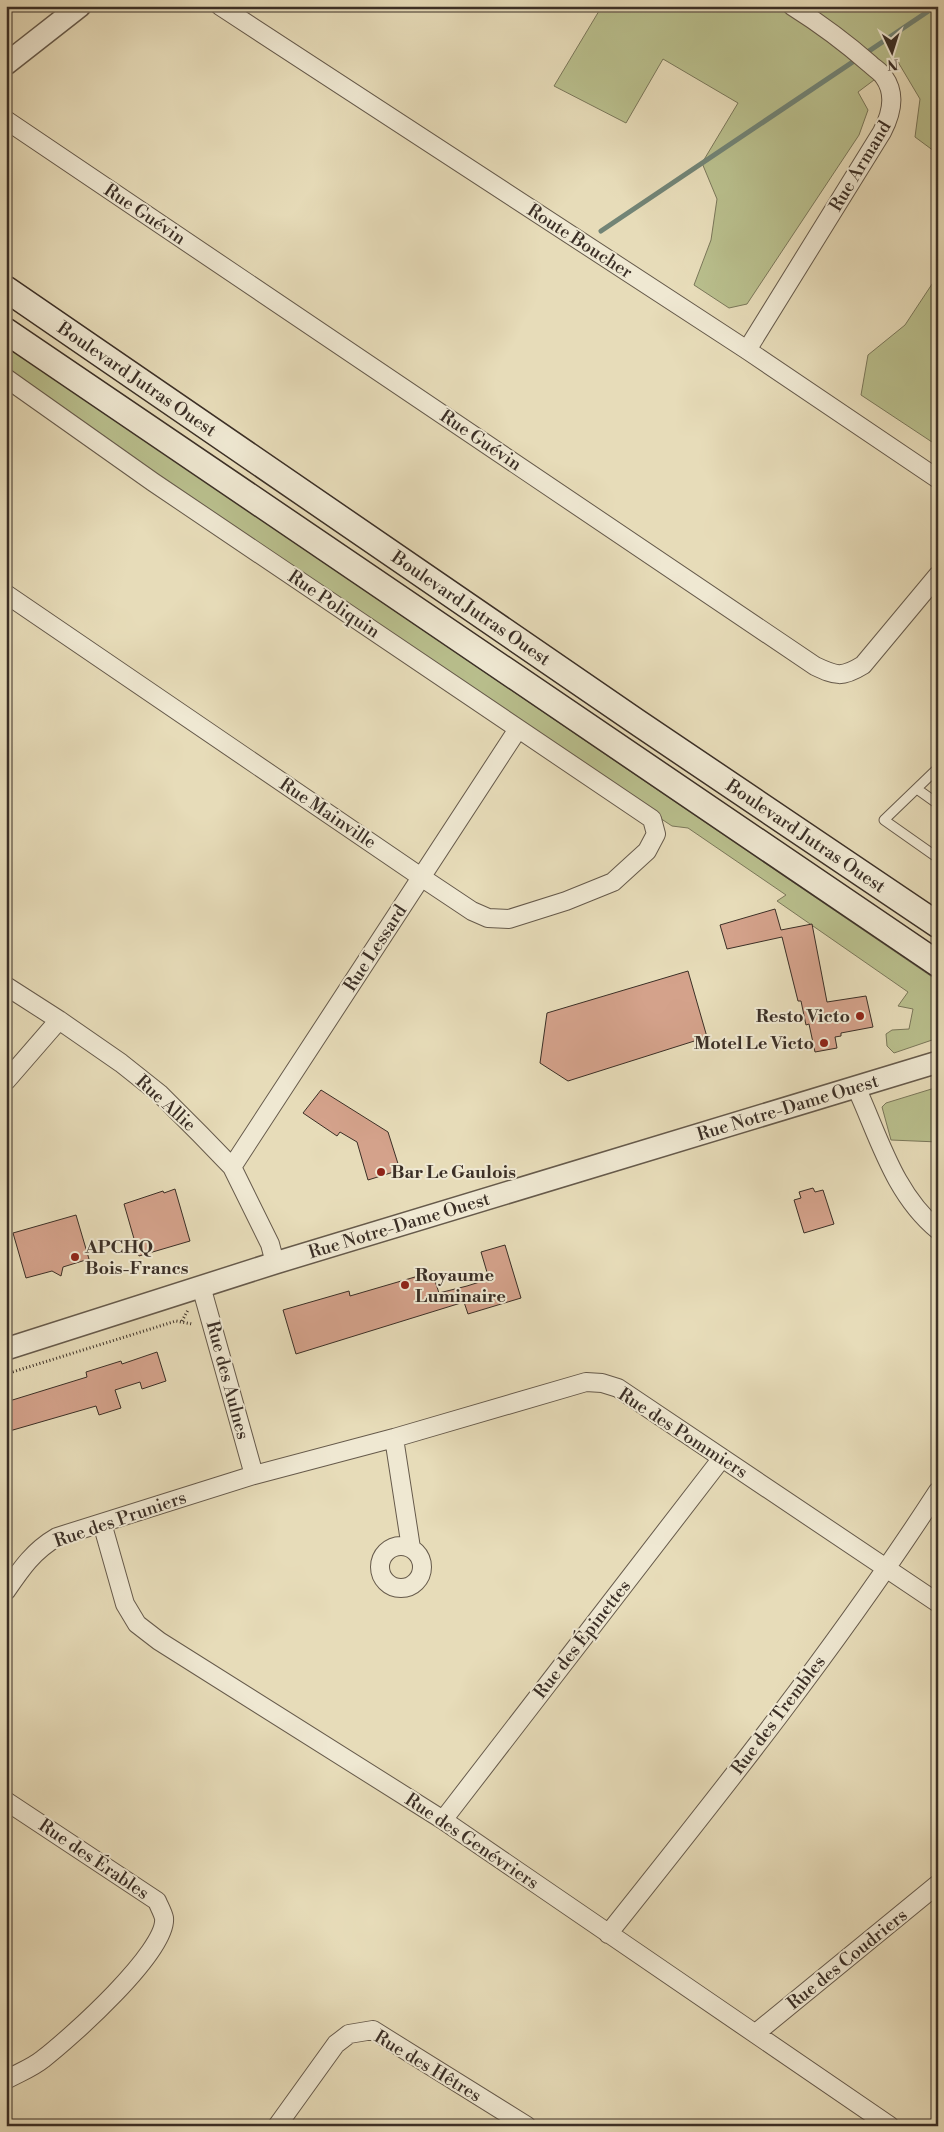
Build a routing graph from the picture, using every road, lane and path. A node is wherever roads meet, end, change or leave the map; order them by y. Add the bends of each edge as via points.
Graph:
1 (80, 6) edge
2 (220, 6) edge
3 (792, 6) edge
4 (6, 64) edge
5 (6, 120) edge
6 (6, 289) edge
7 (6, 331) edge
8 (747, 350) junction
9 (6, 378) edge
10 (938, 479) edge
11 (938, 575) edge
12 (6, 594) edge
13 (518, 729) junction
14 (938, 768) edge
15 (917, 789) junction
16 (938, 804) edge
17 (656, 834) joint
18 (938, 858) edge
19 (421, 877) junction
20 (938, 925) edge
21 (938, 964) edge
22 (6, 986) edge
23 (60, 1020) junction
24 (938, 1062) edge
25 (6, 1081) edge
26 (856, 1087) junction
27 (232, 1167) junction
28 (938, 1230) edge
29 (275, 1263) junction
30 (201, 1286) junction
31 (192, 1324) dead end
32 (6, 1349) edge
33 (6, 1374) edge
34 (394, 1438) junction
35 (722, 1458) junction
36 (254, 1474) junction
37 (938, 1491) edge
38 (102, 1523) junction
39 (411, 1548) dead end
40 (887, 1569) junction
41 (6, 1591) edge
42 (938, 1603) edge
43 (6, 1801) edge
44 (443, 1820) junction
45 (938, 1884) edge
46 (608, 1934) junction
47 (756, 2033) junction
48 (6, 2080) edge
49 (276, 2126) edge
50 (527, 2126) edge
51 (890, 2126) edge

1 - 4 street
2 - 8 street, Route Boucher
3 - 8 street, Rue Armand via 861,56 884,77 891,92 892,108 882,132
5 - 11 street, Rue Guévin via 806,660 833,675 851,673 863,665
6 - 20 main road, Boulevard Jutras Ouest via 628,717
7 - 21 main road, Boulevard Jutras Ouest
8 - 10 street, Route Boucher
9 - 13 street, Rue Poliquin via 153,482
12 - 19 street, Rue Mainville
13 - 17 street, Rue Poliquin via 652,820
13 - 19 street, Rue Lessard
14 - 15 lane
15 - 16 lane
15 - 18 lane via 884,820
17 - 19 street, Rue Mainville via 647,852 613,882 509,919 488,918 472,911
19 - 27 street, Rue Lessard
22 - 23 street, Rue Allie
23 - 25 street
23 - 27 street, Rue Allie via 160,1094
24 - 26 street, Rue Notre-Dame Ouest
26 - 28 street via 906,1197
26 - 29 street, Rue Notre-Dame Ouest
27 - 29 street, Rue Allie via 270,1244
29 - 30 street, Rue Notre-Dame Ouest
30 - 32 street, Rue Notre-Dame Ouest
30 - 36 street, Rue des Aulnes
31 - 33 path via 176,1321
34 - 35 street, Rue des Pommiers via 586,1382 618,1388
34 - 36 street, Rue des Pommiers
34 - 39 street
35 - 40 street, Rue des Pommiers
35 - 44 street, Rue des Épinettes
36 - 38 street, Rue des Pruniers
37 - 40 street, Rue des Trembles
38 - 41 street, Rue des Pruniers via 43,1545 26,1561
38 - 44 street, Rue des Genévriers via 125,1604 137,1624
40 - 42 street, Rue des Pommiers
40 - 46 street, Rue des Trembles via 712,1804
43 - 48 street, Rue des Érables via 156,1900 164,1919 160,1936 128,1980 86,2023 41,2061
44 - 46 street, Rue des Genévriers
45 - 47 street, Rue des Coudriers
46 - 47 street, Rue des Genévriers
47 - 51 street, Rue des Genévriers
49 - 50 street, Rue des Hêtres via 336,2044 349,2034 374,2030

